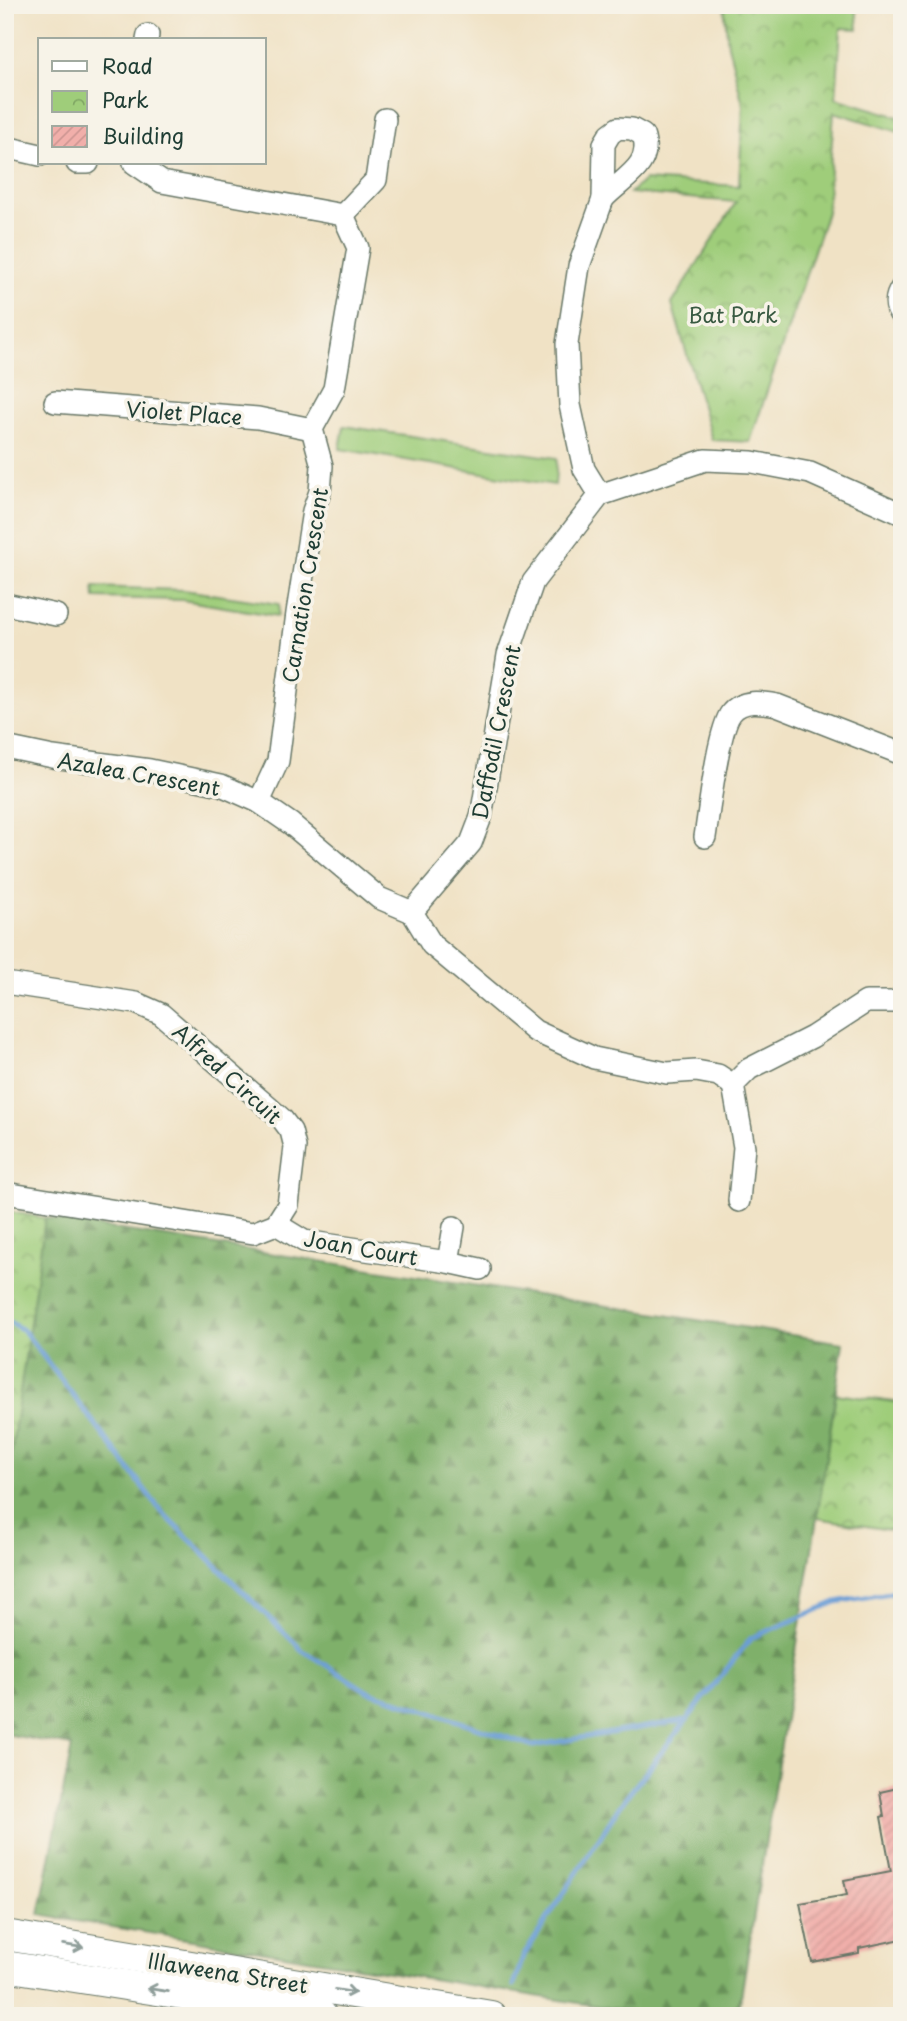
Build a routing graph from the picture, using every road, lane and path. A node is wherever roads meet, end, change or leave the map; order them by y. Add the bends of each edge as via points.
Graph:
1 (385, 119) dead end
2 (5, 147) edge
3 (38, 155) edge
4 (135, 164) edge
5 (603, 199) dead end
6 (343, 215) junction
7 (902, 287) edge
8 (902, 317) edge
9 (55, 402) dead end
10 (312, 429) junction
11 (600, 495) junction
12 (902, 514) edge
13 (5, 604) edge
14 (56, 615) dead end
15 (5, 747) edge
16 (902, 754) edge
17 (259, 802) junction
18 (705, 837) dead end
19 (412, 912) junction
20 (5, 983) edge
21 (900, 1002) edge
22 (733, 1085) junction
23 (5, 1193) edge
24 (739, 1201) dead end
25 (276, 1224) junction
26 (454, 1227) dead end
27 (448, 1262) junction
28 (480, 1269) dead end
29 (5, 1935) edge
30 (5, 1966) edge
31 (322, 2016) edge
32 (491, 2016) edge

1 - 6 street via 376,180
2 - 3 street
4 - 6 street via 162,182
5 - 11 street via 579,266 567,344 570,405 578,444 584,469
6 - 10 street via 358,248 334,389
7 - 8 street via 896,305
9 - 10 street, Violet Place via 258,418
10 - 17 street, Carnation Crescent via 322,466 320,492 299,600 278,761
11 - 12 street via 705,460 752,462 810,473
11 - 19 street, Daffodil Crescent via 533,582 508,655 481,817 471,843
13 - 14 street
15 - 17 street, Azalea Crescent via 150,770 209,783
16 - 18 street via 777,705 743,704 731,713 723,732
17 - 19 street, Azalea Crescent via 379,898
19 - 22 street via 432,945 535,1031 594,1058 667,1073 718,1075
20 - 25 street, Alfred Circuit via 136,1003 161,1014 282,1119 295,1147 288,1205
21 - 22 street via 866,1002 750,1069
22 - 24 street via 744,1147
23 - 25 street via 253,1233
25 - 27 street, Joan Court via 304,1241
26 - 27 street
27 - 28 street, Joan Court
29 -> 32 main road, Illaweena Street
31 -> 30 main road, Illaweena Street

